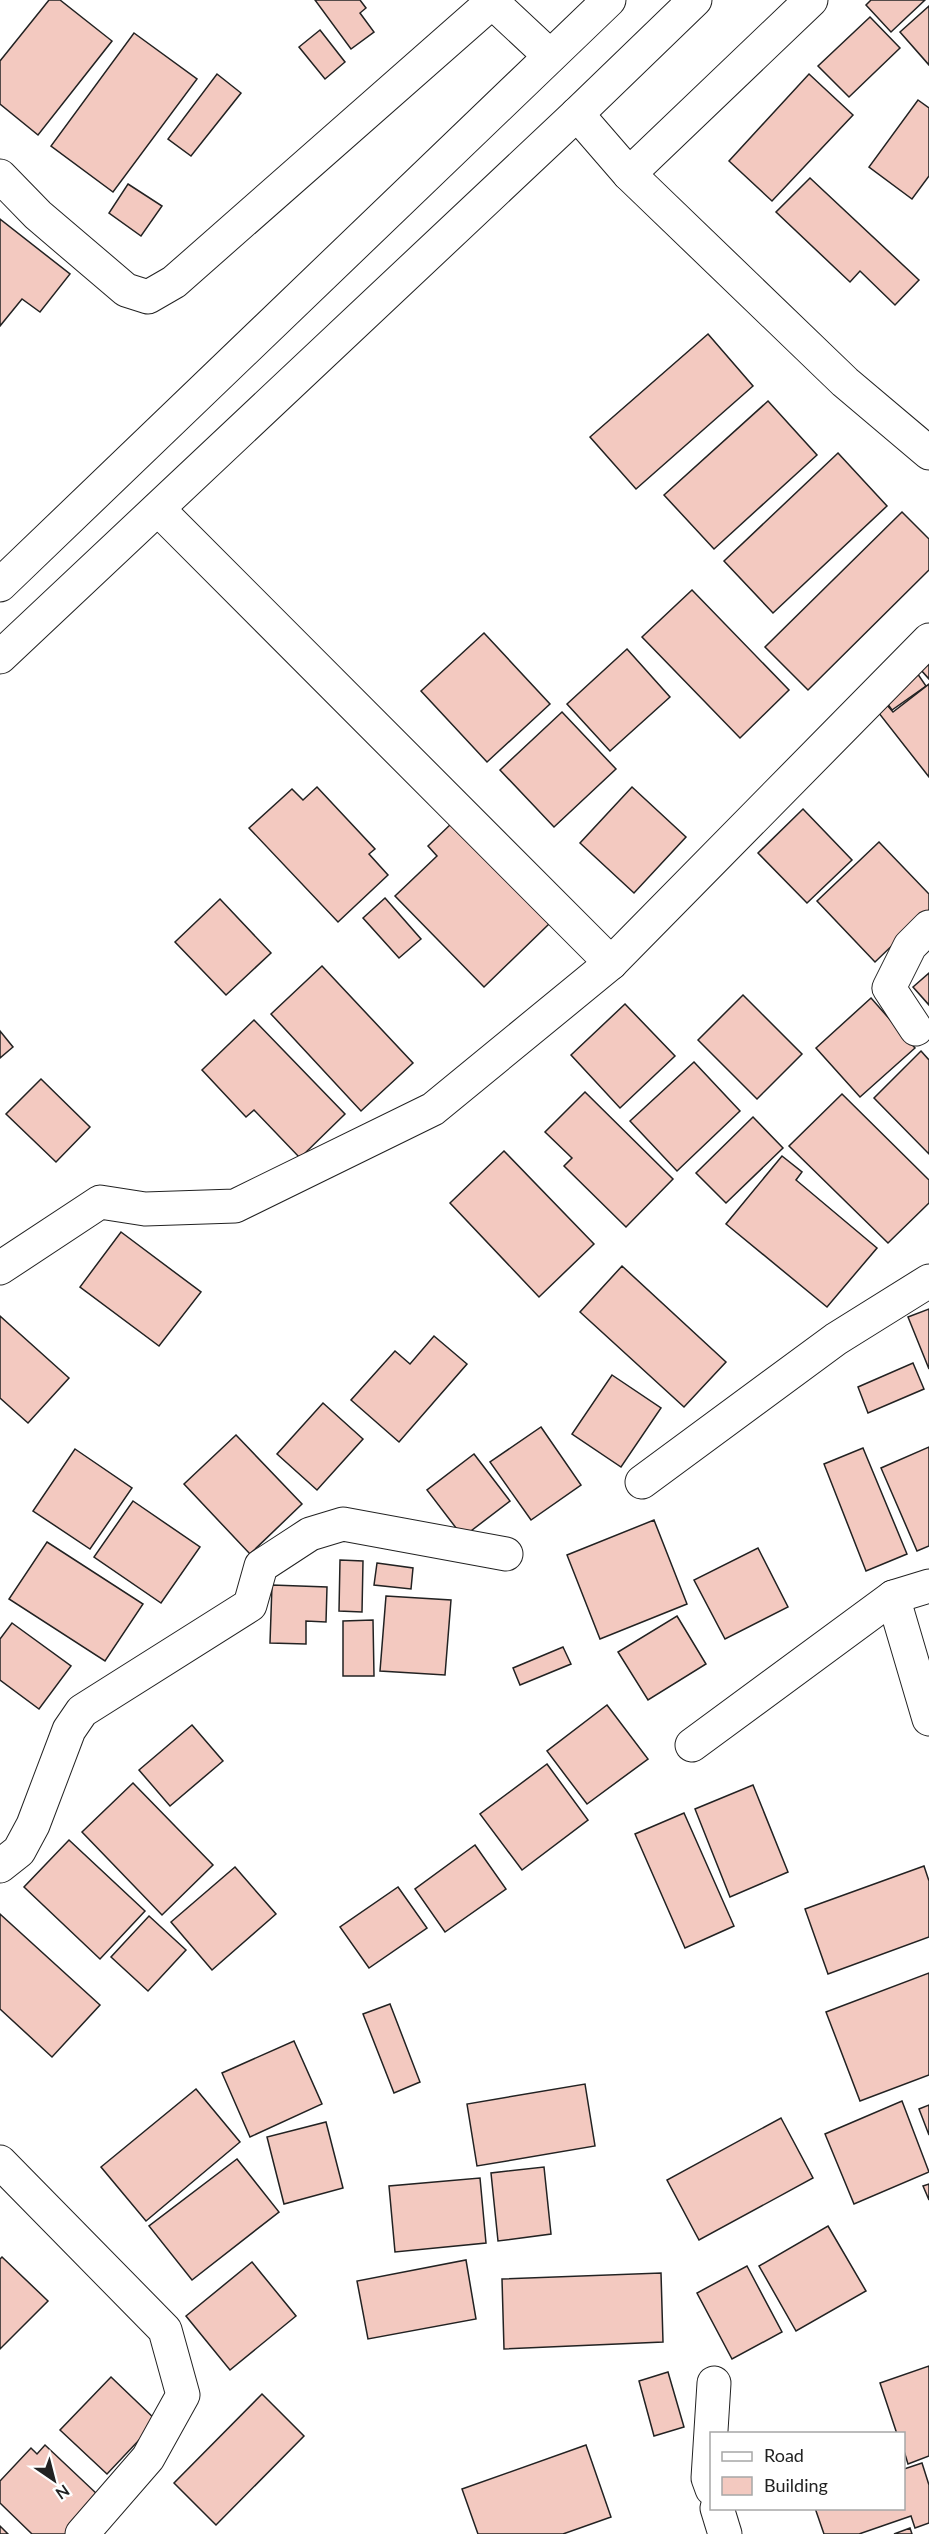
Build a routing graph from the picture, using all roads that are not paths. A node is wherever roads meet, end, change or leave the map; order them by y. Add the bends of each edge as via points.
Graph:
1 (609, 0) edge
2 (695, 0) edge
3 (811, 0) edge
4 (491, 1) edge
5 (550, 56) junction
6 (577, 114) junction
7 (629, 174) junction
8 (0, 176) edge
9 (929, 453) edge
10 (158, 509) junction
11 (0, 585) edge
12 (929, 640) edge
13 (0, 657) edge
14 (929, 927) edge
15 (611, 963) junction
16 (916, 1029) dead end
17 (0, 1268) edge
18 (929, 1281) edge
19 (642, 1482) dead end
20 (506, 1554) dead end
21 (929, 1586) edge
22 (893, 1597) junction
23 (929, 1719) edge
24 (692, 1745) dead end
25 (0, 1866) edge
26 (0, 2162) edge
27 (714, 2383) dead end
28 (711, 2432) edge
29 (710, 2446) edge
30 (710, 2485) edge
31 (718, 2510) edge
32 (82, 2534) edge
33 (725, 2534) edge

1 - 5 main road
2 - 6 main road
3 - 7 main road
4 - 5 main road
4 - 8 main road via 174,282 148,297 126,290 38,215
5 - 11 main road
6 - 7 main road
6 - 10 main road
7 - 9 main road via 845,382
10 - 13 main road
10 - 15 main road
12 - 15 main road
14 - 16 main road via 910,946 889,988
15 - 17 main road via 433,1109 234,1206 145,1209 100,1202
18 - 19 main road via 836,1339
20 - 25 main road via 343,1524 309,1534 261,1566 250,1605 82,1711 69,1730 33,1825 19,1851
21 - 22 main road
22 - 23 main road
22 - 24 main road
26 - 32 main road via 165,2330 183,2395 148,2458
27 - 28 main road
29 - 30 main road
31 - 33 main road

